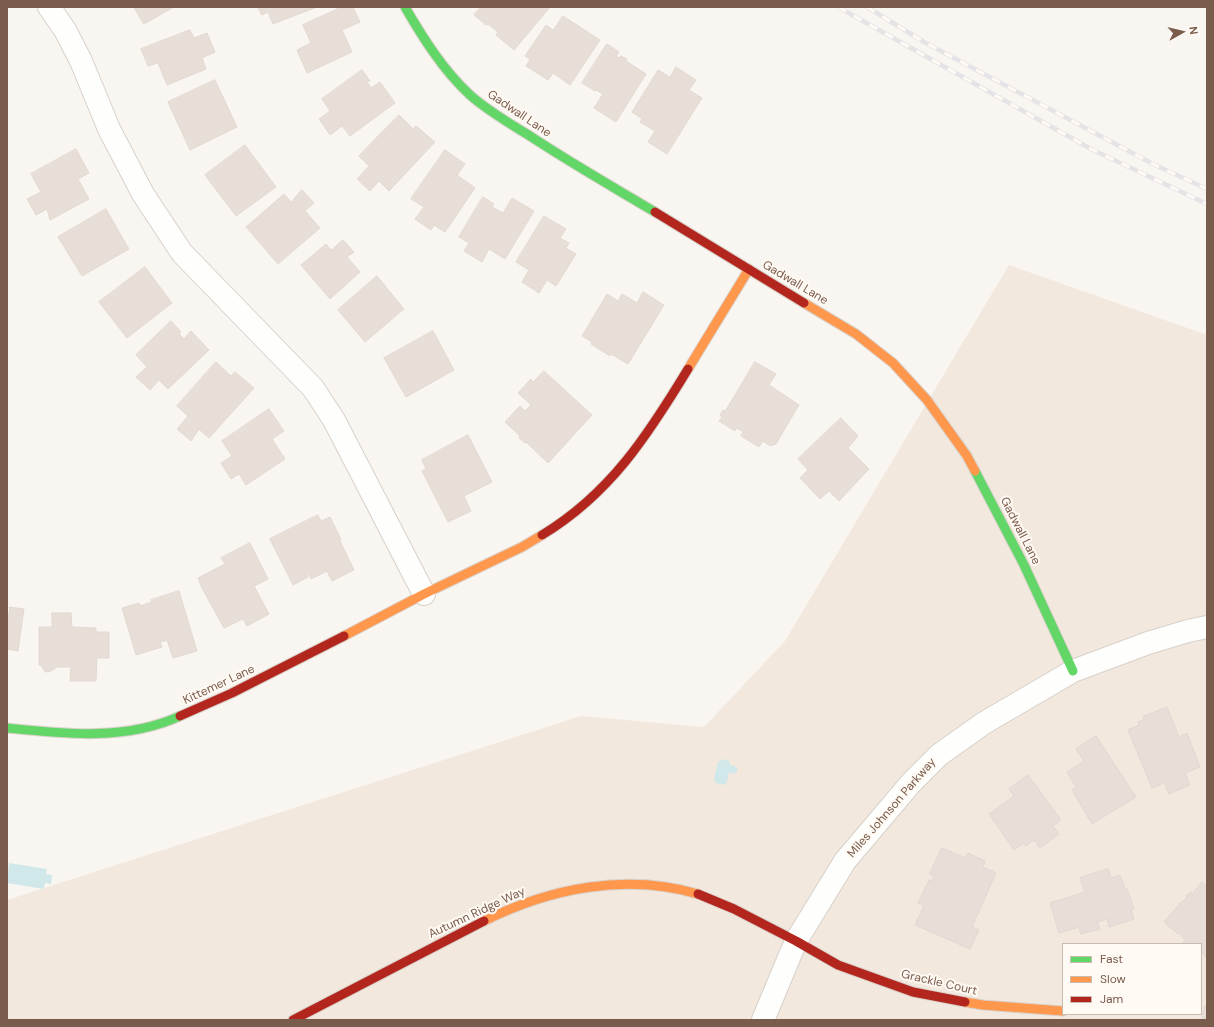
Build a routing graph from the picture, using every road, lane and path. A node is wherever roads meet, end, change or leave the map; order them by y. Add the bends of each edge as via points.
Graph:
1 (49, 7) edge
2 (405, 7) edge
3 (748, 269) junction
4 (424, 594) junction
5 (1207, 627) edge
6 (1073, 671) junction
7 (7, 728) edge
8 (796, 941) junction
9 (1062, 1011) edge
10 (292, 1020) edge
11 (763, 1020) edge

1 - 4 street via 65,30 81,61 109,129 143,194 182,253 312,388 334,420
2 - 3 street, Gadwall Lane via 425,42 450,74 494,113
3 - 4 street, Kittemer Lane via 640,445 605,485 583,507 554,528 522,547
3 - 6 street, Gadwall Lane via 856,334 893,363 927,400 967,456 1024,565
4 - 7 street, Kittemer Lane via 232,693 172,720 139,729 103,734 62,734
5 - 6 street, Miles Johnson Parkway via 1148,643
6 - 8 street, Miles Johnson Parkway via 984,722 939,755 911,782 845,861
8 - 9 street, Grackle Court via 838,965 914,992 983,1005
8 - 10 street, Autumn Ridge Way via 707,897 676,888 615,884 583,888 552,894 498,914
8 - 11 street, Miles Johnson Parkway

